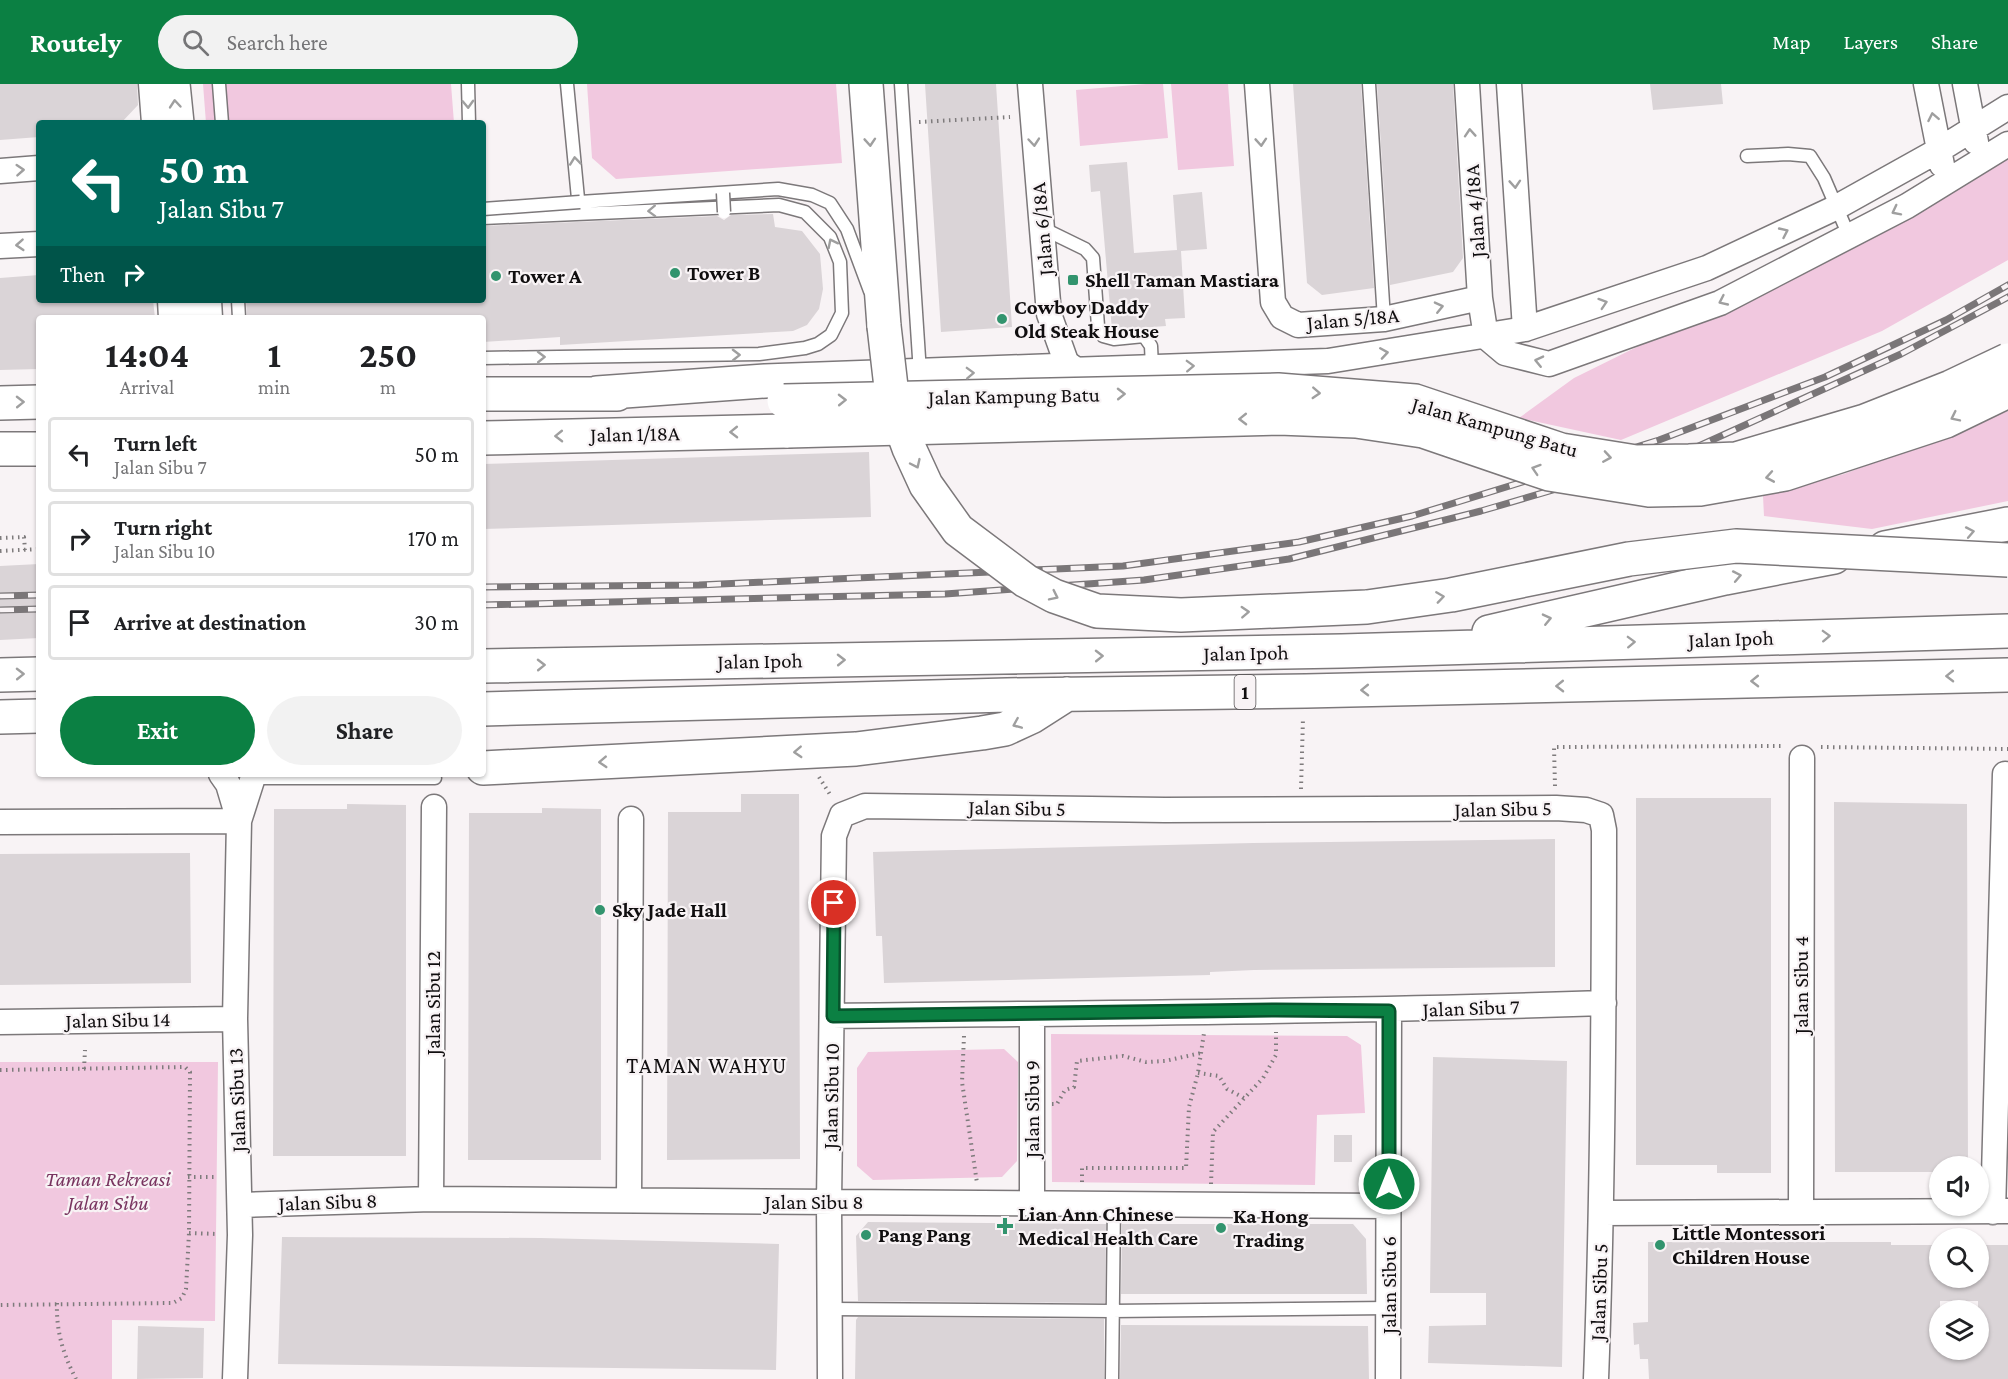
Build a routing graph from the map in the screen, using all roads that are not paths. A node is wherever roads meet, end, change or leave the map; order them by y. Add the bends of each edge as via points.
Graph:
1 (151, 84) edge
2 (174, 84) edge
3 (219, 84) edge
4 (468, 84) edge
5 (567, 84) edge
6 (866, 84) edge
7 (901, 84) edge
8 (1030, 84) edge
9 (1257, 84) edge
10 (1369, 84) edge
11 (1467, 84) edge
12 (1509, 84) edge
13 (1926, 84) edge
14 (1965, 84) edge
15 (2008, 107) edge
16 (154, 120) edge
17 (177, 120) edge
18 (222, 120) edge
19 (469, 120) edge
20 (1974, 128) junction
21 (2008, 144) edge
22 (1939, 150) junction
23 (1747, 156) dead end
24 (1979, 162) junction
25 (36, 168) edge
26 (0, 171) edge
27 (1946, 182) junction
28 (723, 193) junction
29 (1835, 208) junction
30 (486, 209) edge
31 (724, 212) dead end
32 (580, 217) junction
33 (486, 218) edge
34 (1042, 228) junction
35 (1849, 236) junction
36 (36, 244) edge
37 (0, 246) edge
38 (1480, 298) junction
39 (1384, 319) junction
40 (884, 326) junction
41 (1525, 329) junction
42 (1486, 337) junction
43 (486, 358) edge
44 (2008, 360) edge
45 (1152, 367) junction
46 (1069, 370) junction
47 (920, 374) junction
48 (2008, 391) edge
49 (774, 392) junction
50 (486, 394) edge
51 (36, 402) edge
52 (0, 403) edge
53 (486, 438) edge
54 (36, 448) edge
55 (0, 449) edge
56 (2008, 524) edge
57 (2008, 560) edge
58 (2008, 632) edge
59 (1408, 650) junction
60 (486, 666) edge
61 (36, 674) edge
62 (0, 675) edge
63 (2008, 675) edge
64 (1067, 694) junction
65 (560, 708) junction
66 (486, 709) edge
67 (486, 715) edge
68 (36, 716) edge
69 (0, 717) edge
70 (0, 726) edge
71 (36, 728) edge
72 (1802, 750) road end
73 (486, 768) edge
74 (2005, 774) dead end
75 (223, 777) edge
76 (253, 777) edge
77 (344, 777) edge
78 (435, 778) dead end
79 (434, 807) dead end
80 (842, 815) joint
81 (632, 819) dead end
82 (239, 821) junction
83 (0, 822) edge
84 (1604, 1003) junction
85 (1389, 1011) junction
86 (1032, 1014) junction
87 (833, 1016) junction
88 (235, 1018) junction
89 (0, 1022) edge
90 (431, 1199) junction
91 (630, 1200) junction
92 (829, 1202) junction
93 (1032, 1203) junction
94 (1114, 1204) junction
95 (240, 1205) junction
96 (1389, 1206) junction
97 (2000, 1211) edge
98 (1801, 1212) junction
99 (1602, 1213) junction
100 (1389, 1308) junction
101 (830, 1309) junction
102 (1112, 1311) junction
103 (235, 1379) edge
104 (830, 1379) edge
105 (1112, 1379) edge
106 (1388, 1379) edge
107 (1596, 1379) edge

1 - 16 street
17 -> 2 main road
3 - 18 lane
4 -> 19 lane
32 -> 5 lane
6 -> 40 main road
7 - 47 lane
8 -> 34 street, Jalan 6/18A
9 -> 39 street, Jalan 5/18A via 1273,302 1282,317 1298,325
10 - 39 lane
38 -> 11 street, Jalan 4/18A
12 -> 41 street, Jalan 4/18A
22 -> 13 street
14 - 20 street
15 - 20 street
20 - 22 street
20 - 24 street
21 - 24 street
22 - 27 street
22 - 29 street
23 - 29 lane via 1810,156 1824,178
24 - 27 street
26 -> 25 street
27 -> 35 street
28 - 30 lane, bridge
28 - 31 lane, bridge
28 - 40 lane via 777,189 812,195 830,203 847,229
29 - 35 lane
41 -> 29 street via 1707,268
32 - 33 lane
49 -> 32 lane via 805,348 831,335 842,313 840,262 830,237 805,212 779,205
34 - 45 lane via 1085,249 1093,258 1098,326 1103,336 1144,336 1151,346
34 - 46 street, Jalan 6/18A via 1049,314
35 -> 42 street via 1720,303 1549,364 1505,353
36 -> 37 street
39 -> 38 street, Jalan 5/18A
38 - 42 street, Jalan 4/18A
40 -> 57 main road, bridge via 897,415 926,485 958,530 1026,581 1097,611 1181,615 1367,607 1451,595 1629,560 1736,546
41 - 42 street
45 -> 42 street via 1328,361
43 -> 49 lane
49 -> 44 main road, Jalan Kampung Batu, bridge via 1278,390 1359,395 1415,401 1561,450 1636,462 1689,461 1736,459 1865,421
45 - 46 street
47 -> 46 main road
47 - 49 main road
48 -> 49 main road, Jalan Kampung Batu, bridge via 1946,421 1785,474 1700,489 1649,490 1549,474 1423,431 1356,421
49 - 50 main road, Jalan 1/18A
49 -> 53 main road, Jalan 1/18A
52 -> 51 main road
54 - 55 main road
59 -> 56 main road via 1725,578
59 -> 58 main road, Jalan Ipoh / 1
60 -> 59 main road, Jalan Ipoh / 1
62 -> 61 main road
63 -> 64 main road, Jalan Ipoh / 1
64 - 65 main road, Jalan Ipoh / 1
64 -> 73 main road via 1005,729 856,749
65 - 66 main road, Jalan Ipoh / 1
65 - 67 street
68 - 69 main road
70 - 71 street
72 - 98 street, Jalan Sibu 4
74 - 97 street
75 - 82 street, Jalan Sibu 13
76 - 82 street, Jalan Sibu 13
77 - 78 lane
79 - 90 street, Jalan Sibu 12
80 - 84 street, Jalan Sibu 5 via 865,806 1586,810 1601,815 1604,830
80 - 87 street, Jalan Sibu 10 via 834,836
81 - 91 street
82 - 83 street
82 - 88 street, Jalan Sibu 13
84 - 85 street, Jalan Sibu 7
84 - 99 street, Jalan Sibu 5
85 - 86 street, Jalan Sibu 7
85 - 96 street, Jalan Sibu 6
86 - 87 street, Jalan Sibu 7
86 - 93 street, Jalan Sibu 9
87 - 92 street, Jalan Sibu 10
88 - 89 street, Jalan Sibu 14
88 - 95 street, Jalan Sibu 13
90 - 91 street, Jalan Sibu 8
90 - 95 street, Jalan Sibu 8
91 - 92 street, Jalan Sibu 8
92 - 93 street, Jalan Sibu 8
92 - 101 street, Jalan Sibu 10
93 - 94 street, Jalan Sibu 8
94 - 96 street, Jalan Sibu 8
94 - 102 lane
95 - 103 street, Jalan Sibu 13
96 - 100 street, Jalan Sibu 6
97 - 98 street
98 - 99 street
99 - 107 street, Jalan Sibu 5
100 - 102 lane
100 - 106 street, Jalan Sibu 6
101 - 102 lane
101 - 104 street, Jalan Sibu 10
102 - 105 lane

